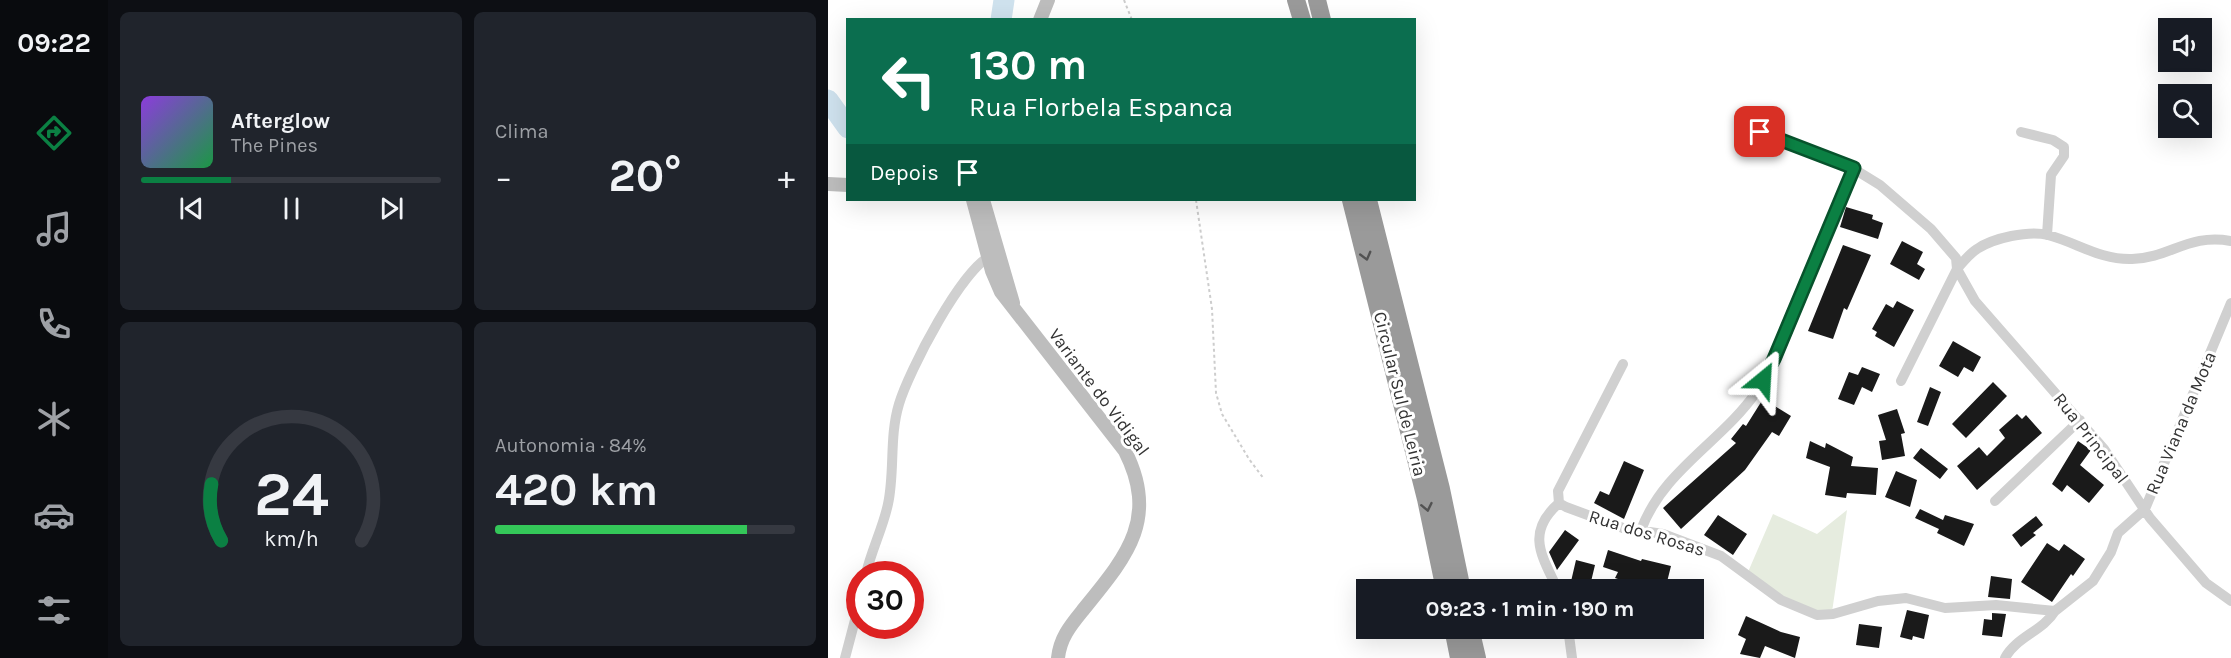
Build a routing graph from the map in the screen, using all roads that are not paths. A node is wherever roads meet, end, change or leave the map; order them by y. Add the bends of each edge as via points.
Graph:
1 (1048, 0) edge
2 (1296, 0) edge
3 (1317, 0) edge
4 (1041, 18) edge
5 (1301, 18) edge
6 (1322, 18) edge
7 (1743, 126) dead end
8 (2020, 132) dead end
9 (1854, 168) junction
10 (828, 184) edge
11 (846, 185) edge
12 (973, 201) edge
13 (983, 201) edge
14 (1351, 201) edge
15 (1368, 201) edge
16 (2047, 235) junction
17 (2231, 241) edge
18 (994, 254) junction
19 (1957, 269) junction
20 (2231, 303) edge
21 (1623, 364) dead end
22 (1901, 381) dead end
23 (2080, 420) junction
24 (1995, 501) dead end
25 (1559, 503) junction
26 (2145, 509) junction
27 (1641, 530) junction
28 (870, 561) edge
29 (1443, 579) edge
30 (1460, 579) edge
31 (1552, 579) edge
32 (2231, 601) edge
33 (2055, 611) junction
34 (850, 639) edge
35 (1455, 639) edge
36 (1473, 639) edge
37 (1569, 639) edge
38 (845, 658) edge
39 (1058, 658) edge
40 (1459, 658) edge
41 (1477, 658) edge
42 (1572, 658) edge
43 (2005, 658) edge

1 - 4 street
2 - 5 highway
3 - 6 highway
7 - 9 street, Rua Principal
8 - 16 street via 2053,140 2064,147 2064,156 2051,174
9 - 19 street, Rua Principal via 1880,185 1950,248
9 - 27 street via 1763,380 1739,412 1664,487
10 - 11 street
12 - 18 street, Variante do Vidigal
13 - 18 street, Variante do Vidigal
14 -> 29 highway, Circular Sul de Leiria
15 - 30 highway, Circular Sul de Leiria via 1433,456
16 - 17 street via 2094,254 2128,259 2150,257 2194,241
16 - 19 street via 1984,245
18 - 28 street via 960,287 932,332 899,404 888,504
18 - 39 street, Variante do Vidigal via 1014,308 1125,451 1136,471 1140,496 1138,517 1124,560 1065,633
19 - 22 street
19 - 23 street, Rua Principal via 1975,301
20 - 26 street, Rua Viana da Mota
21 - 25 street via 1558,491
23 - 24 street
23 - 26 street, Rua Principal
25 - 27 street, Rua dos Rosas via 1623,528
25 - 31 street via 1542,526 1538,545
26 - 32 street, Rua Principal via 2182,558
26 - 33 street via 2118,533 2093,581
27 - 33 street, Rua dos Rosas via 1721,556 1781,600 1817,615 1906,598 1946,608 1995,605
33 - 43 street
34 - 38 street
35 - 40 highway
36 - 41 highway
37 - 42 street

